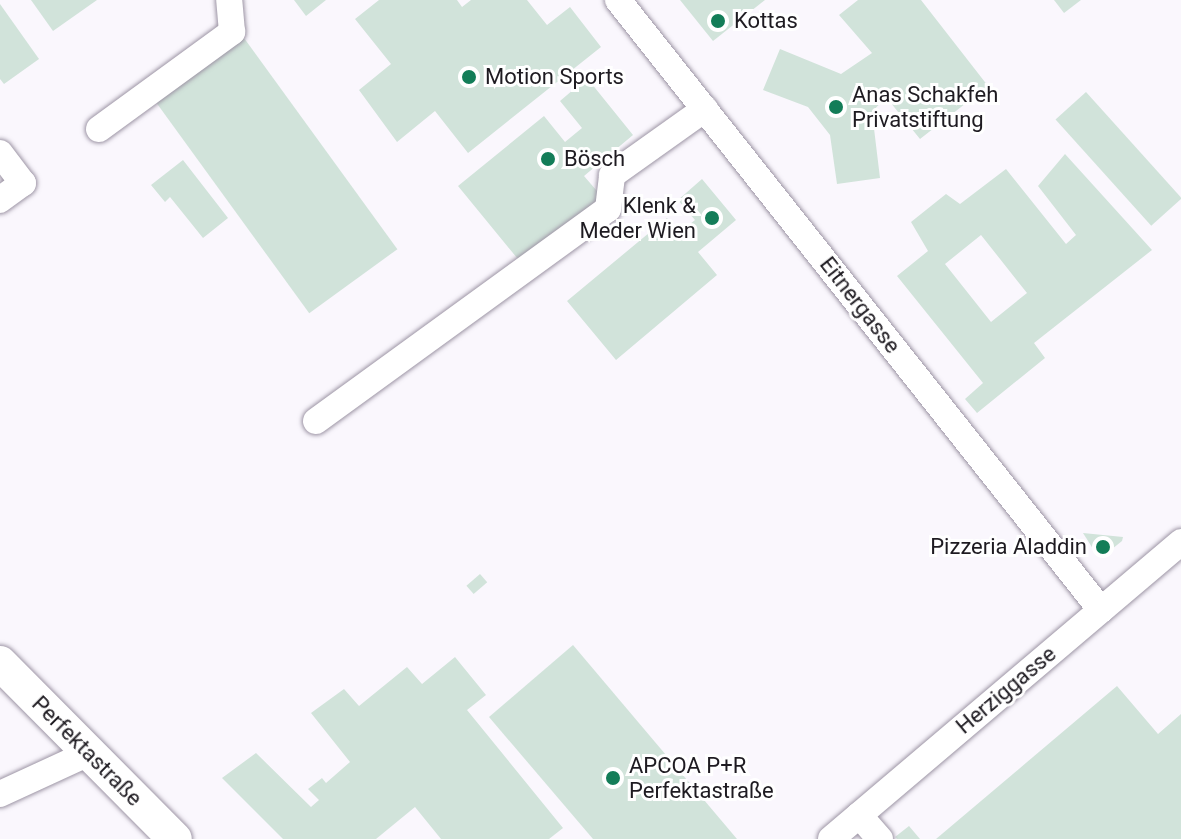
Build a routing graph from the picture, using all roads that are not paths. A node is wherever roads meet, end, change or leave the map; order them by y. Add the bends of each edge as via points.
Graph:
1 (229, 0) edge
2 (618, 0) edge
3 (705, 109) junction
4 (99, 129) dead end
5 (0, 153) edge
6 (0, 200) edge
7 (316, 421) dead end
8 (1181, 542) edge
9 (1101, 610) junction
10 (0, 663) edge
11 (89, 753) junction
12 (0, 794) edge
13 (859, 815) junction
14 (175, 839) edge
15 (831, 839) edge
16 (880, 839) edge

1 - 4 street via 232,32
2 - 3 street, Eitnergasse
3 - 7 street via 612,175 608,209
3 - 9 street, Eitnergasse
5 - 6 street via 23,183
8 - 9 street, Herziggasse
9 - 13 street, Herziggasse
10 - 11 main road, Perfektastraße
11 - 12 street
11 - 14 main road, Perfektastraße
13 - 15 street, Herziggasse
13 - 16 street

